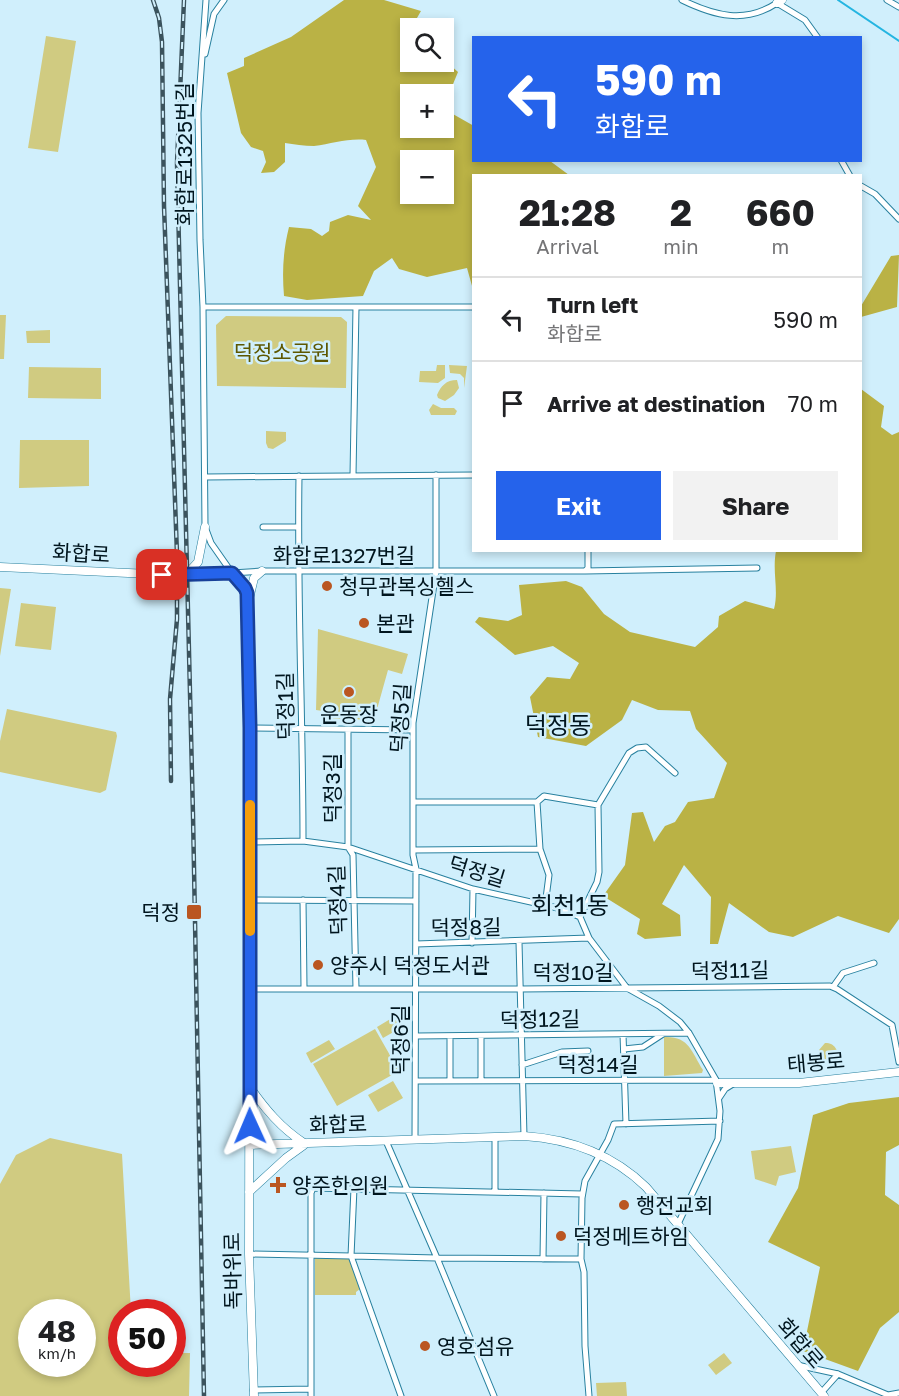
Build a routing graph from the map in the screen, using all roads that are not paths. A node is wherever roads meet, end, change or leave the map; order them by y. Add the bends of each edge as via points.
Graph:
1 (206, 0) edge
2 (224, 0) edge
3 (682, 0) edge
4 (887, 0) edge
5 (780, 2) edge
6 (899, 7) edge
7 (817, 36) edge
8 (201, 70) junction
9 (862, 187) edge
10 (899, 219) edge
11 (203, 307) junction
12 (356, 307) junction
13 (472, 307) edge
14 (353, 475) junction
15 (436, 475) junction
16 (472, 475) edge
17 (299, 476) junction
18 (205, 477) junction
19 (205, 527) junction
20 (263, 527) dead end
21 (298, 527) junction
22 (588, 552) edge
23 (0, 567) edge
24 (757, 568) dead end
25 (257, 571) junction
26 (298, 571) junction
27 (436, 571) junction
28 (585, 571) junction
29 (232, 573) junction
30 (190, 575) junction
31 (248, 607) junction
32 (250, 728) junction
33 (303, 729) junction
34 (348, 730) junction
35 (413, 730) junction
36 (675, 773) dead end
37 (414, 802) junction
38 (537, 802) junction
39 (597, 805) junction
40 (303, 841) junction
41 (250, 842) junction
42 (348, 847) junction
43 (540, 849) junction
44 (413, 850) junction
45 (416, 869) junction
46 (473, 890) junction
47 (250, 900) junction
48 (303, 900) junction
49 (353, 901) junction
50 (416, 901) junction
51 (544, 906) junction
52 (580, 917) junction
53 (589, 938) junction
54 (519, 942) junction
55 (472, 943) junction
56 (416, 944) junction
57 (874, 963) dead end
58 (833, 987) junction
59 (304, 988) junction
60 (627, 988) junction
61 (655, 988) junction
62 (250, 989) junction
63 (356, 989) junction
64 (416, 989) junction
65 (520, 989) junction
66 (653, 1002) junction
67 (664, 1033) junction
68 (689, 1033) junction
69 (623, 1034) junction
70 (417, 1036) junction
71 (450, 1036) junction
72 (481, 1036) junction
73 (521, 1036) junction
74 (624, 1049) junction
75 (588, 1051) dead end
76 (899, 1062) edge
77 (522, 1065) junction
78 (712, 1072) junction
79 (899, 1072) edge
80 (625, 1080) junction
81 (416, 1081) junction
82 (450, 1081) junction
83 (481, 1081) junction
84 (522, 1081) junction
85 (716, 1082) junction
86 (735, 1083) junction
87 (249, 1086) junction
88 (719, 1100) junction
89 (720, 1121) junction
90 (626, 1124) junction
91 (524, 1136) junction
92 (495, 1137) junction
93 (415, 1140) junction
94 (386, 1141) junction
95 (305, 1144) junction
96 (250, 1145) junction
97 (600, 1154) junction
98 (354, 1188) junction
99 (407, 1189) junction
100 (495, 1191) junction
101 (249, 1192) junction
102 (544, 1193) junction
103 (582, 1194) junction
104 (678, 1224) junction
105 (249, 1254) junction
106 (312, 1255) junction
107 (351, 1256) junction
108 (437, 1258) junction
109 (543, 1259) junction
110 (581, 1259) junction
111 (795, 1364) junction
112 (838, 1374) junction
113 (254, 1393) edge
114 (311, 1393) edge
115 (899, 1393) edge
116 (822, 1395) edge
117 (400, 1396) edge
118 (494, 1396) edge
119 (589, 1396) edge

1 - 8 street, 화합로1325번길
2 - 8 street via 214,14
3 - 5 street via 709,11 738,16 767,10
4 - 6 street
5 - 7 street via 805,20
8 - 11 street, 화합로1325번길 via 198,195
9 - 10 street
11 - 12 street
11 - 18 street, 화합로1325번길
12 - 13 street
12 - 14 street
14 - 15 street
14 - 17 street
15 - 16 street
15 - 27 street, 화합로1327번길
17 - 18 street
17 - 21 street
18 - 19 street, 화합로1325번길
19 - 29 street, 화합로1325번길
19 - 30 main road via 198,562
20 - 21 street
21 - 26 street
22 - 28 street
23 - 30 main road, 화합로
24 - 28 street, 화합로1327번길
25 - 26 street, 화합로1327번길
25 - 29 street, 화합로
25 - 31 main road
26 - 27 street, 화합로1327번길
26 - 33 street, 덕정1길
27 - 28 street, 화합로1327번길
27 - 35 street, 덕정5길
29 - 30 main road, 화합로
29 - 31 main road via 245,588
31 - 32 main road
32 - 33 street
32 - 41 main road
33 - 34 street
33 - 40 street, 덕정1길
34 - 35 street
34 - 42 street, 덕정3길
35 - 37 street, 덕정5길
36 - 39 street via 646,747 637,748 629,753
37 - 38 street
37 - 44 street, 덕정5길
38 - 39 street via 544,796
38 - 43 street
39 - 52 street via 599,872
40 - 41 street, 덕정길
40 - 42 street, 덕정길
41 - 47 main road
42 - 45 street, 덕정길
42 - 49 street, 덕정4길 via 353,855
43 - 44 street
43 - 51 street via 549,873
44 - 45 street, 덕정5길
45 - 46 street, 덕정길
45 - 50 street, 덕정6길
46 - 51 street, 덕정길
46 - 55 street
47 - 48 street
47 - 62 main road
48 - 49 street
48 - 59 street
49 - 50 street
49 - 63 street, 덕정4길
50 - 56 street, 덕정6길
51 - 52 street, 덕정길
52 - 53 street
53 - 54 street, 덕정8길
53 - 60 street
54 - 55 street, 덕정8길
54 - 65 street, 덕정10길
55 - 56 street, 덕정8길
56 - 64 street, 덕정6길
57 - 58 street via 843,973
58 - 61 street, 덕정11길
58 - 76 street via 892,1024
59 - 62 street, 덕정10길
59 - 63 street, 덕정10길
60 - 61 street, 덕정11길
60 - 65 street, 덕정10길
60 - 66 street
61 - 66 street
62 - 87 main road
63 - 64 street, 덕정10길
64 - 65 street, 덕정10길
64 - 70 street, 덕정6길
65 - 73 street, 덕정10길
66 - 68 street
67 - 68 street, 덕정12길
67 - 69 street, 덕정12길
67 - 74 street, 덕정12길 via 643,1047
68 - 78 street
69 - 73 street, 덕정12길
69 - 74 street
70 - 71 street, 덕정12길
70 - 81 street, 덕정6길
71 - 72 street, 덕정12길
71 - 82 street
72 - 73 street, 덕정12길
72 - 83 street
73 - 77 street, 덕정10길
74 - 80 street
75 - 77 street, 덕정12길 via 562,1052
77 - 84 street, 덕정10길
78 - 85 street
78 - 86 street, 태봉로
79 - 86 main road, 태봉로 via 799,1083
80 - 84 street, 덕정14길
80 - 85 street, 덕정14길
80 - 90 street
81 - 82 street, 덕정14길
81 - 93 street, 덕정6길
82 - 83 street, 덕정14길
83 - 84 street, 덕정14길
84 - 91 street, 덕정10길
85 - 86 main road, 태봉로
85 - 88 street
86 - 88 street via 725,1089
87 - 95 main road via 267,1112
87 - 96 main road
88 - 89 street
89 - 90 street
89 - 104 street via 715,1147
90 - 97 street via 612,1125
91 - 92 main road, 화합로
91 - 97 main road, 화합로 via 557,1140
92 - 93 main road, 화합로
92 - 100 street
93 - 94 main road, 화합로
94 - 95 main road, 화합로
94 - 99 street
95 - 96 main road, 화합로
95 - 101 main road
96 - 101 main road, 독바위로
97 - 103 street
97 - 104 main road, 화합로 via 634,1176
98 - 99 street
98 - 106 street via 312,1189
98 - 107 street
99 - 100 street
99 - 108 street
100 - 102 street
101 - 105 main road, 독바위로
102 - 103 street
102 - 109 street
103 - 110 street
104 - 111 main road, 화합로
105 - 106 street
105 - 113 main road, 독바위로
106 - 107 street
106 - 114 street
107 - 108 street
107 - 117 street
108 - 109 street
108 - 118 street
109 - 110 street
110 - 119 street
111 - 112 street
111 - 116 main road, 화합로
112 - 115 street via 888,1395
112 - 116 street
113 - 114 street

